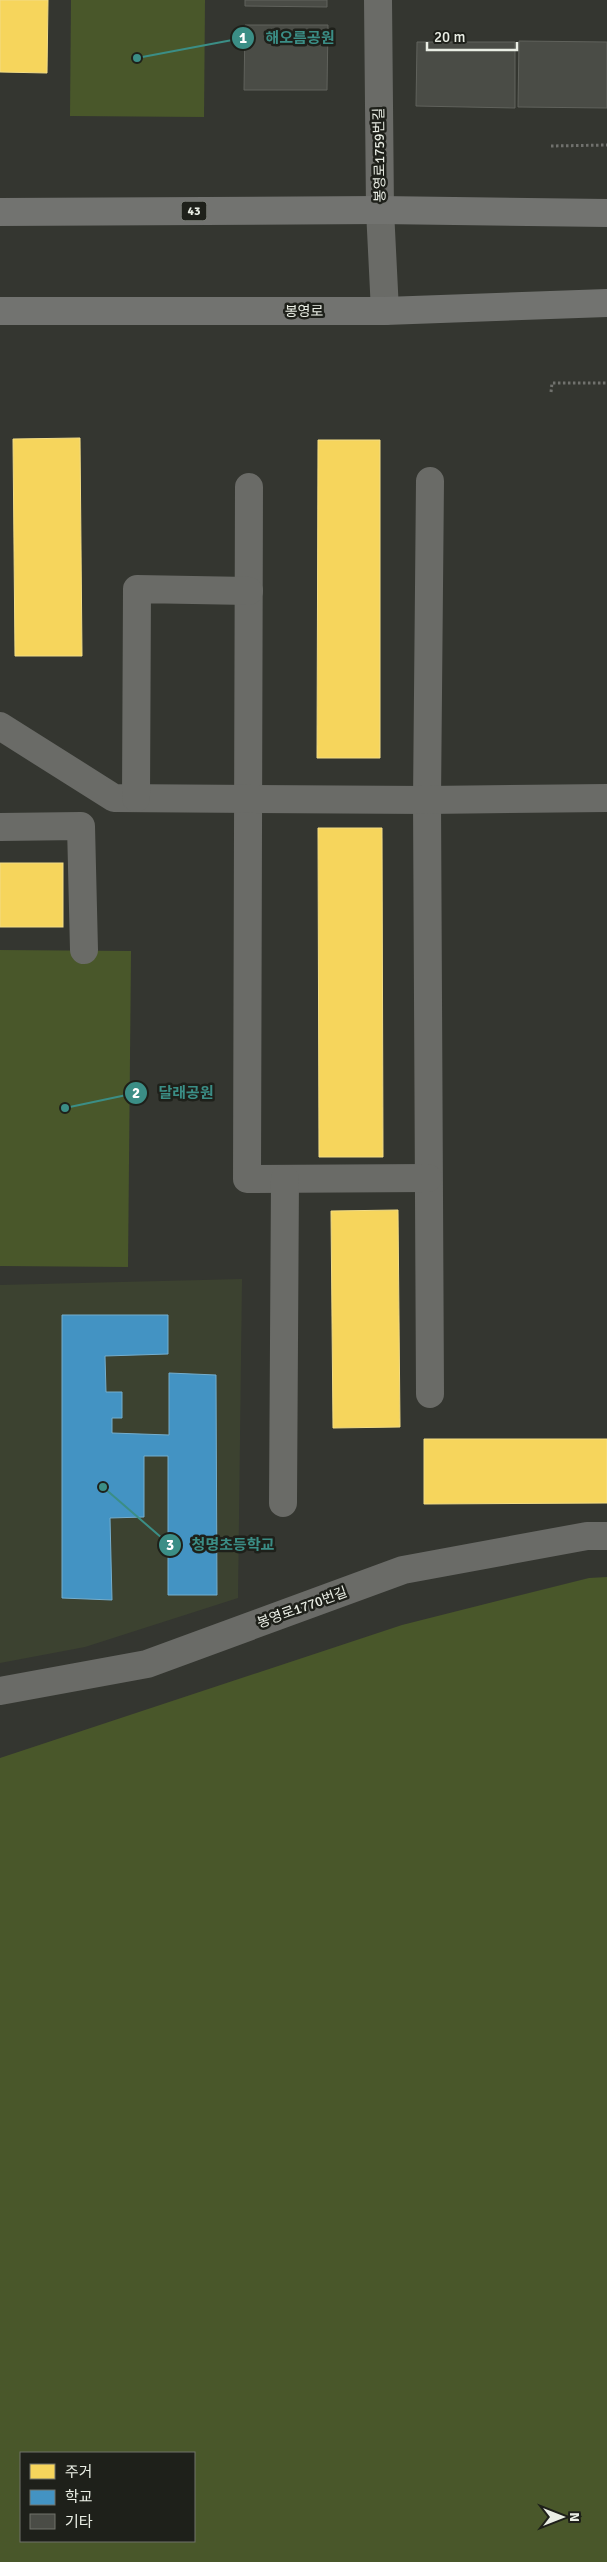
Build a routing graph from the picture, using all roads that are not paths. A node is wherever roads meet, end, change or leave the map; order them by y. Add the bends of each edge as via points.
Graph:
1 (378, 0) edge
2 (380, 210) junction
3 (0, 212) edge
4 (607, 213) edge
5 (607, 303) edge
6 (385, 310) junction
7 (0, 311) edge
8 (430, 480) dead end
9 (249, 487) dead end
10 (249, 590) junction
11 (0, 726) edge
12 (136, 798) junction
13 (607, 798) edge
14 (249, 799) junction
15 (427, 800) junction
16 (0, 827) edge
17 (84, 950) dead end
18 (428, 1178) junction
19 (285, 1179) junction
20 (430, 1394) dead end
21 (283, 1503) dead end
22 (607, 1536) edge
23 (0, 1692) edge

1 - 2 street, 봉영로1759번길
2 - 3 main road, 43
2 - 4 main road, 43
2 - 6 street, 봉영로1759번길
5 - 6 main road, 봉영로
6 - 7 main road, 봉영로
8 - 15 street
9 - 10 street
10 - 12 street via 137,589
10 - 14 street
11 - 12 street via 114,798
12 - 14 street
13 - 15 street
14 - 15 street
14 - 19 street via 247,1179
15 - 18 street
16 - 17 street via 81,826
18 - 19 street
18 - 20 street
19 - 21 street
22 - 23 street, 봉영로1770번길 via 587,1536 403,1570 147,1664

